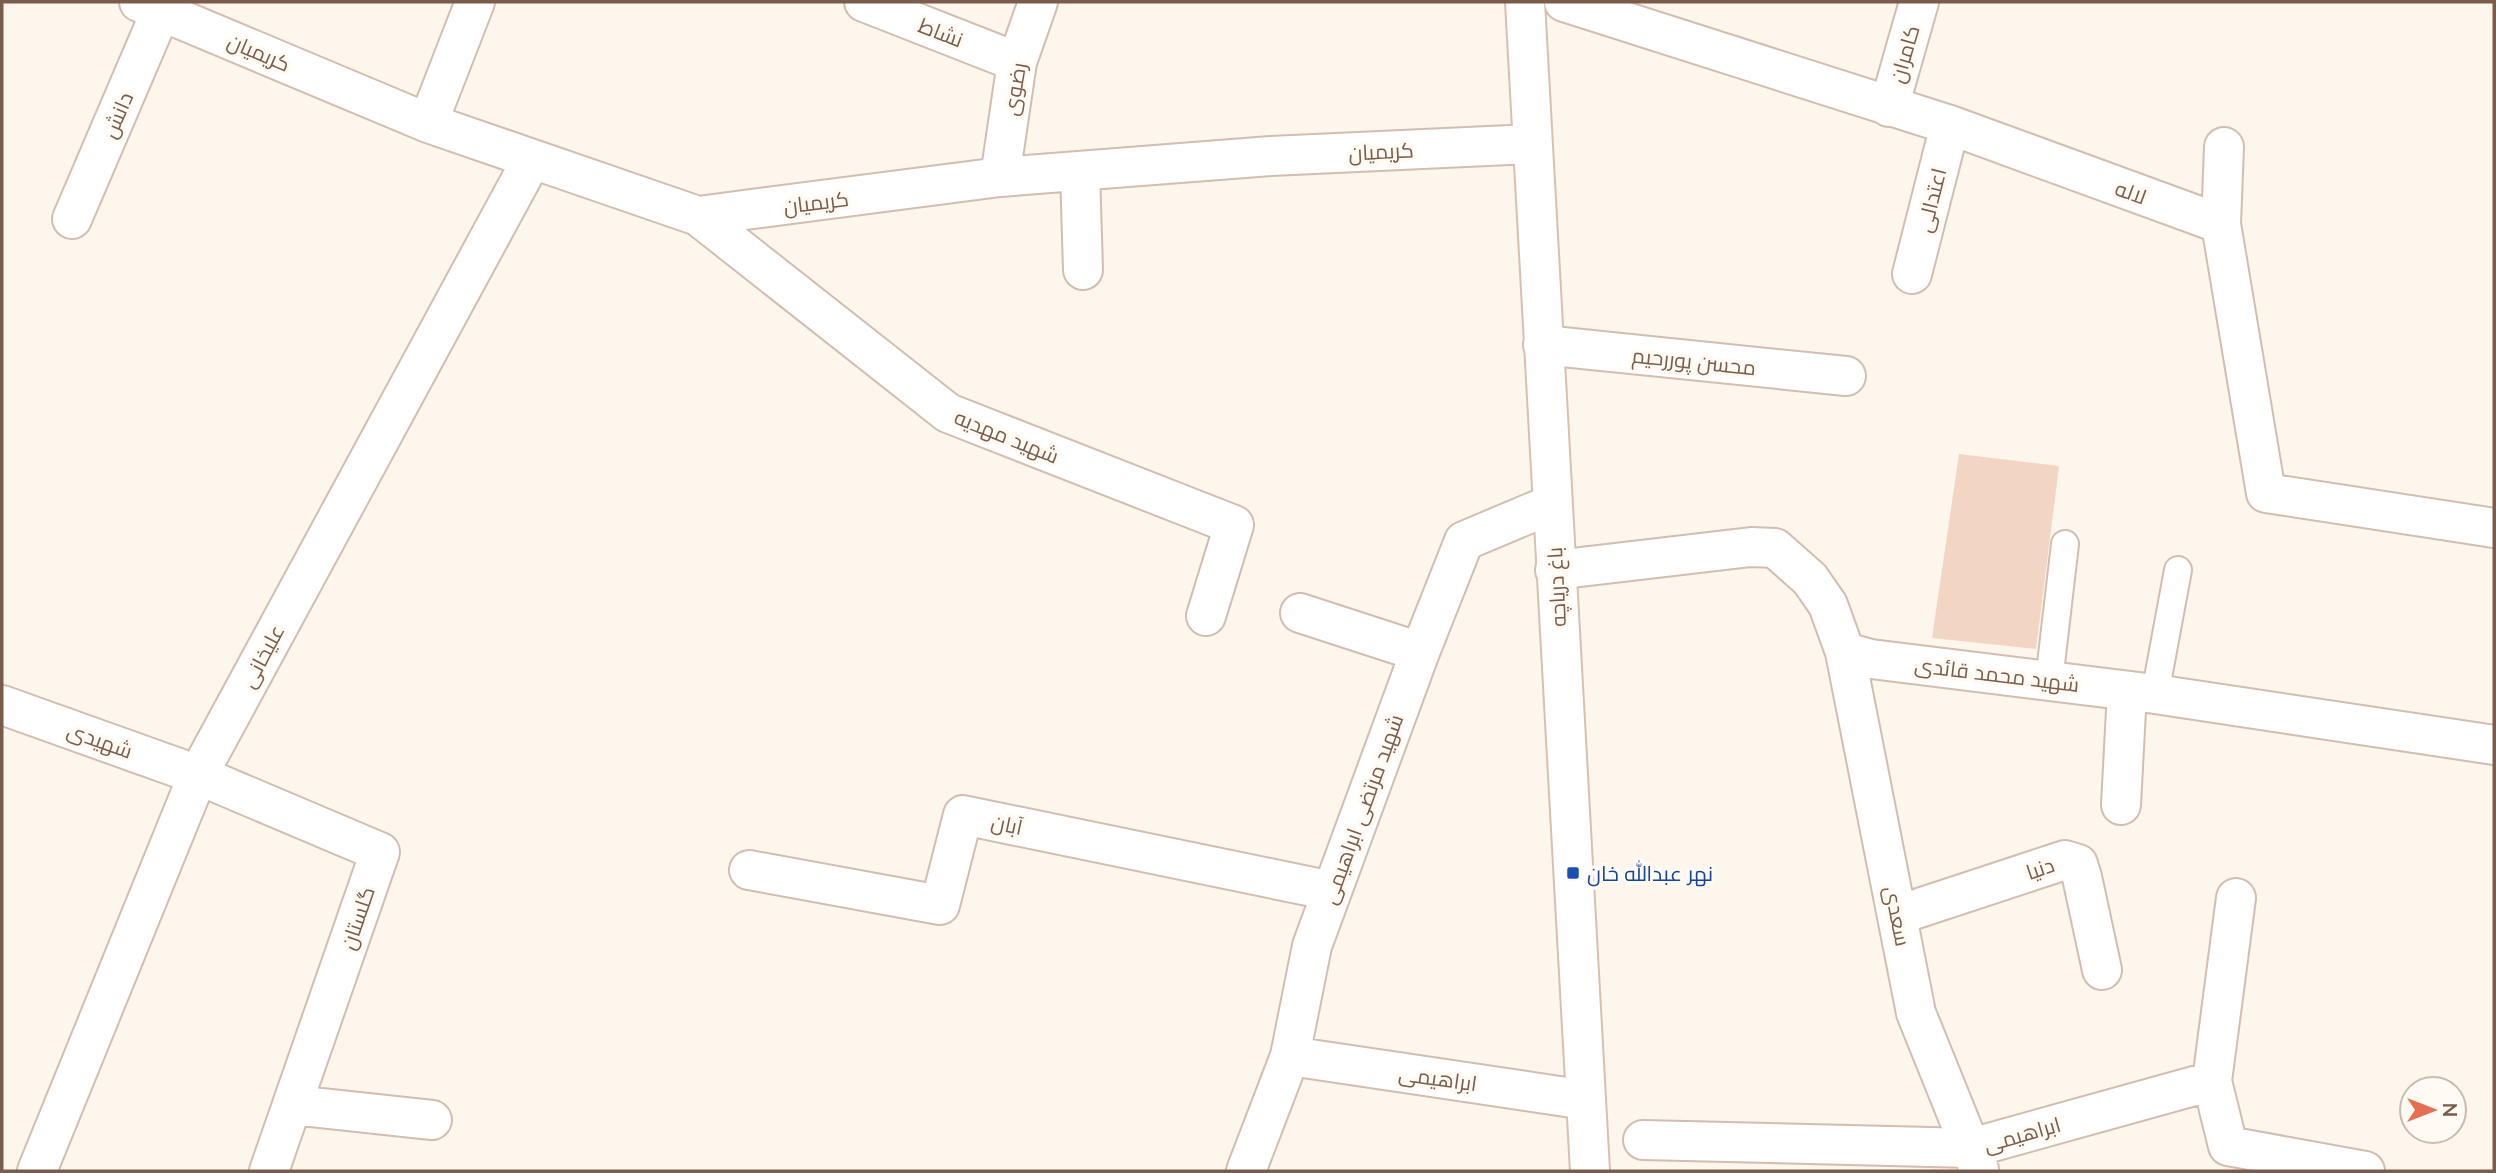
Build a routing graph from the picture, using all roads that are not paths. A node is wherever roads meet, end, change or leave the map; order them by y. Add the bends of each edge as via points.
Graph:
1 (475, 2) edge
2 (864, 2) edge
3 (1038, 2) edge
4 (1525, 2) edge
5 (1564, 2) edge
6 (1919, 2) edge
7 (150, 6) edge
8 (1017, 62) junction
9 (1889, 107) junction
10 (428, 123) junction
11 (1950, 125) junction
12 (1531, 144) junction
13 (2224, 147) dead end
14 (531, 161) junction
15 (1080, 171) junction
16 (1000, 177) junction
17 (698, 216) junction
18 (72, 219) dead end
19 (2221, 224) junction
20 (1083, 270) dead end
21 (1912, 274) dead end
22 (1543, 345) junction
23 (1846, 376) dead end
24 (1552, 504) junction
25 (2494, 528) edge
26 (2065, 544) dead end
27 (1555, 569) junction
28 (2178, 569) dead end
29 (1300, 613) dead end
30 (1206, 616) dead end
31 (1420, 652) junction
32 (1845, 653) junction
33 (2049, 681) junction
34 (2141, 692) junction
35 (2, 705) edge
36 (2494, 745) edge
37 (198, 775) junction
38 (2121, 805) dead end
39 (749, 870) dead end
40 (1332, 891) junction
41 (2236, 898) dead end
42 (1898, 915) junction
43 (2102, 970) dead end
44 (1290, 1056) junction
45 (2212, 1082) junction
46 (1586, 1100) junction
47 (292, 1105) junction
48 (432, 1119) dead end
49 (1643, 1140) dead end
50 (1975, 1160) edge
51 (37, 1171) edge
52 (269, 1171) edge
53 (1246, 1171) edge
54 (1590, 1171) edge
55 (2365, 1171) edge

1 - 10 street
2 - 8 street, نشاط
3 - 8 street, رضوی
4 - 12 street, باغ دریاچه
5 - 9 street, لاله
6 - 9 street, کامران
7 - 10 street, کریمیان
7 - 18 street, دانش
8 - 16 street, رضوی
9 - 11 street, لاله
10 - 14 street, کریمیان
11 - 19 street, لاله
11 - 21 street, اعتدالی
12 - 15 street, کریمیان
12 - 22 street, باغ دریاچه
13 - 19 street
14 - 17 street, کریمیان
14 - 37 street, علیخانی
15 - 16 street, کریمیان
15 - 20 street
16 - 17 street, کریمیان
17 - 30 street, شهید مهدیه via 948,413 1234,525
19 - 25 street via 2266,493
22 - 23 street, محسن پوررحیم
22 - 24 street, باغ دریاچه
24 - 27 street, باغ دریاچه
24 - 31 street, شهید مرتضی ابراهیمی via 1464,541
26 - 33 lane
27 - 32 street via 1775,548 1810,579 1828,605
27 - 46 street, باغ دریاچه
28 - 34 lane
29 - 31 street
31 - 40 street, شهید مرتضی ابراهیمی
32 - 33 street, شهید محمد قائدی
32 - 42 street, سعدی
33 - 34 street, شهید محمد قائدی
34 - 36 street, شهید محمد قائدی
34 - 38 street
35 - 37 street, شهیدی
37 - 47 street, گلستان via 380,852
37 - 51 street, علیخانی
39 - 40 street, آبان via 940,905 963,815
40 - 44 street, شهید مرتضی ابراهیمی via 1312,946
41 - 45 street
42 - 43 street, دنیا via 2064,860 2078,864
42 - 50 street, سعدی via 1916,1013
44 - 46 street, ابراهیمی
44 - 53 street, شهید مرتضی ابراهیمی
45 - 50 street, ابراهیمی
45 - 55 street via 2228,1146
46 - 54 street, باغ دریاچه
47 - 48 street
47 - 52 street, گلستان
49 - 50 street, ابراهیمی

